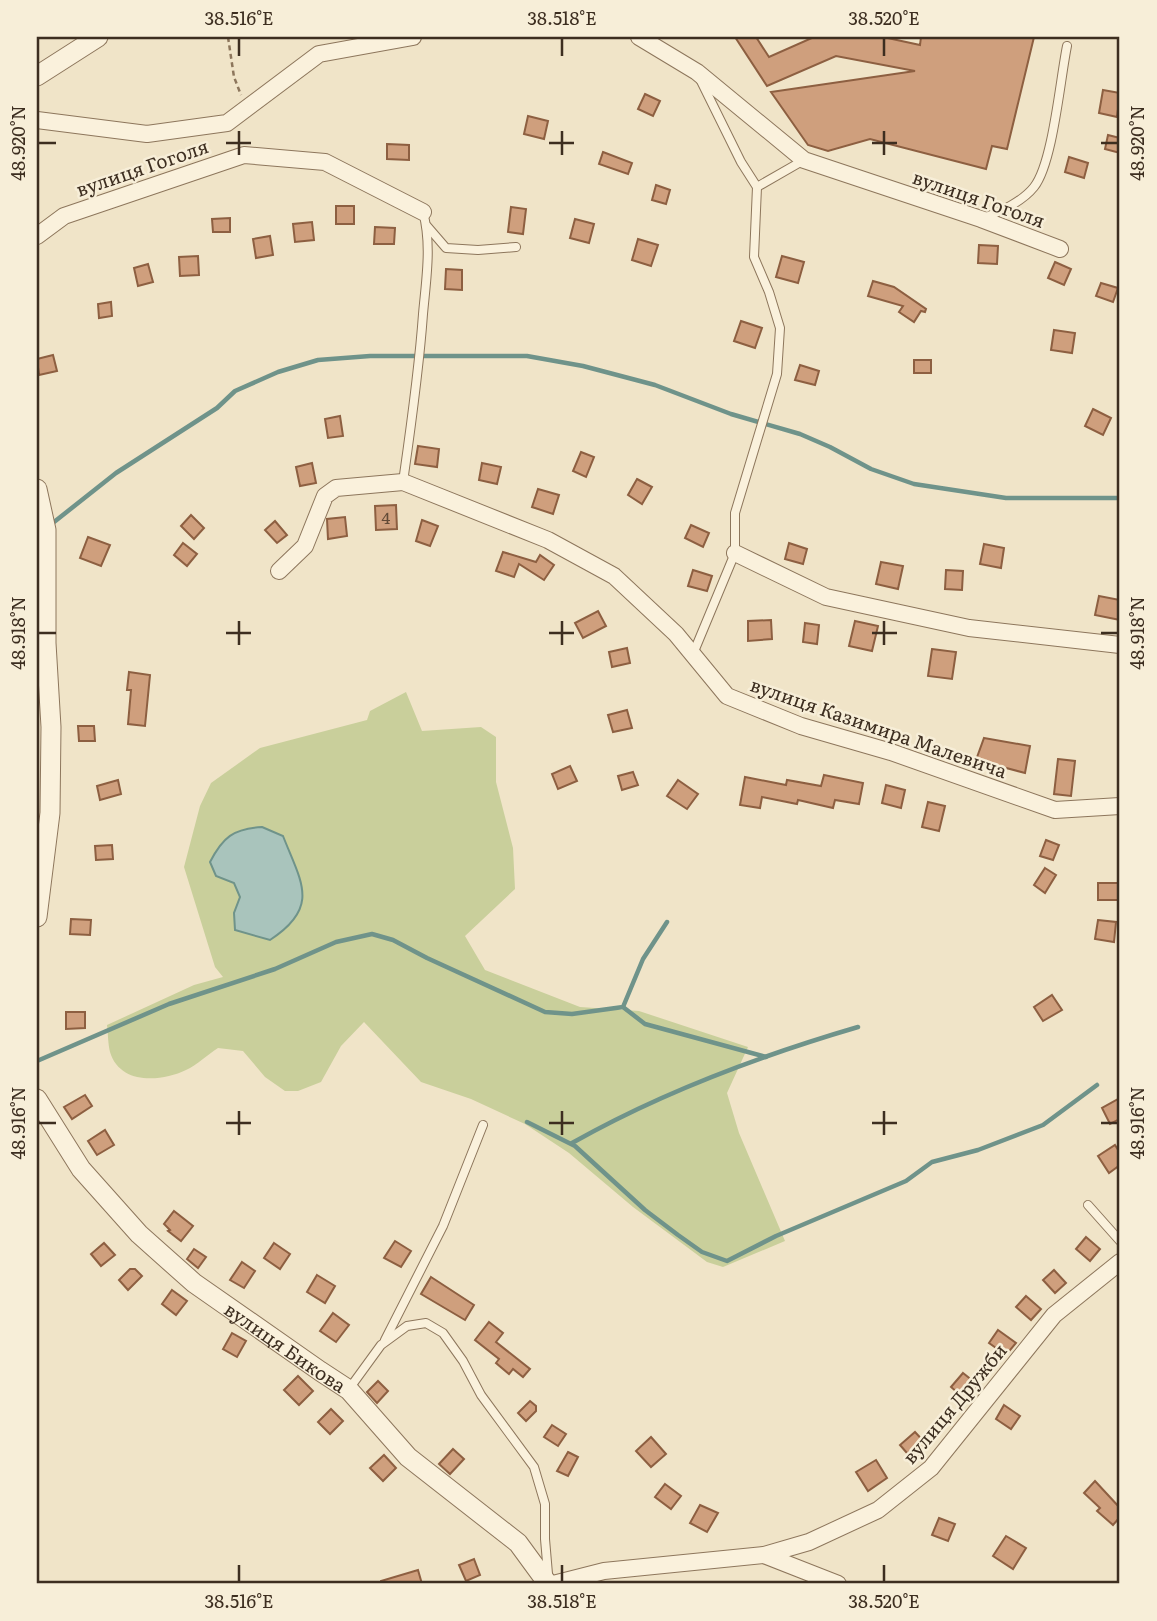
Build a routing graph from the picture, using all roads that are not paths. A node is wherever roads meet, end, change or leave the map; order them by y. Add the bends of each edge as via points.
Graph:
1 (98, 37) edge
2 (413, 37) edge
3 (639, 37) edge
4 (1067, 46) dead end
5 (696, 72) junction
6 (37, 76) edge
7 (37, 120) edge
8 (804, 160) junction
9 (757, 187) junction
10 (425, 219) junction
11 (981, 219) junction
12 (37, 236) edge
13 (516, 247) dead end
14 (1060, 249) dead end
15 (403, 482) junction
16 (37, 489) edge
17 (735, 553) junction
18 (279, 571) dead end
19 (1120, 645) edge
20 (693, 654) junction
21 (1120, 806) edge
22 (37, 917) edge
23 (37, 1099) edge
24 (483, 1125) dead end
25 (1088, 1205) dead end
26 (1120, 1241) edge
27 (1120, 1262) edge
28 (381, 1345) junction
29 (349, 1390) junction
30 (764, 1555) junction
31 (550, 1584) edge
32 (838, 1584) edge

1 - 6 street
2 - 7 street via 319,54 227,123 148,134
3 - 5 street
4 - 11 lane via 1046,164 1033,188 1005,210
5 - 8 street
5 - 9 lane
8 - 9 lane
8 - 11 street, вулиця Гоголя
9 - 17 lane via 754,257 780,328 777,374 735,513
10 - 12 street, вулиця Гоголя via 325,162 244,155 64,216
10 - 13 lane via 446,248
10 - 15 lane via 428,266 418,383
11 - 14 street, вулиця Гоголя
15 - 18 street, вулиця Казимира Малевича via 330,492 305,546
15 - 20 street, вулиця Казимира Малевича via 548,540 614,576
16 - 22 street via 46,530 51,727 50,813
17 - 19 street via 826,597 969,628
17 - 20 lane
20 - 21 street, вулиця Казимира Малевича via 727,696 802,726 1055,810
23 - 29 street, вулиця Бикова via 81,1169 139,1234 194,1283
24 - 28 lane via 443,1226
25 - 26 lane
27 - 30 street, вулиця Дружби via 1054,1315 931,1468 878,1510 808,1542
28 - 29 lane
28 - 31 lane via 407,1326 426,1323 443,1333 463,1361 481,1395 534,1467 545,1504
29 - 31 street, вулиця Бикова via 408,1457 518,1543
30 - 31 street, вулиця Дружби via 604,1571
30 - 32 street

